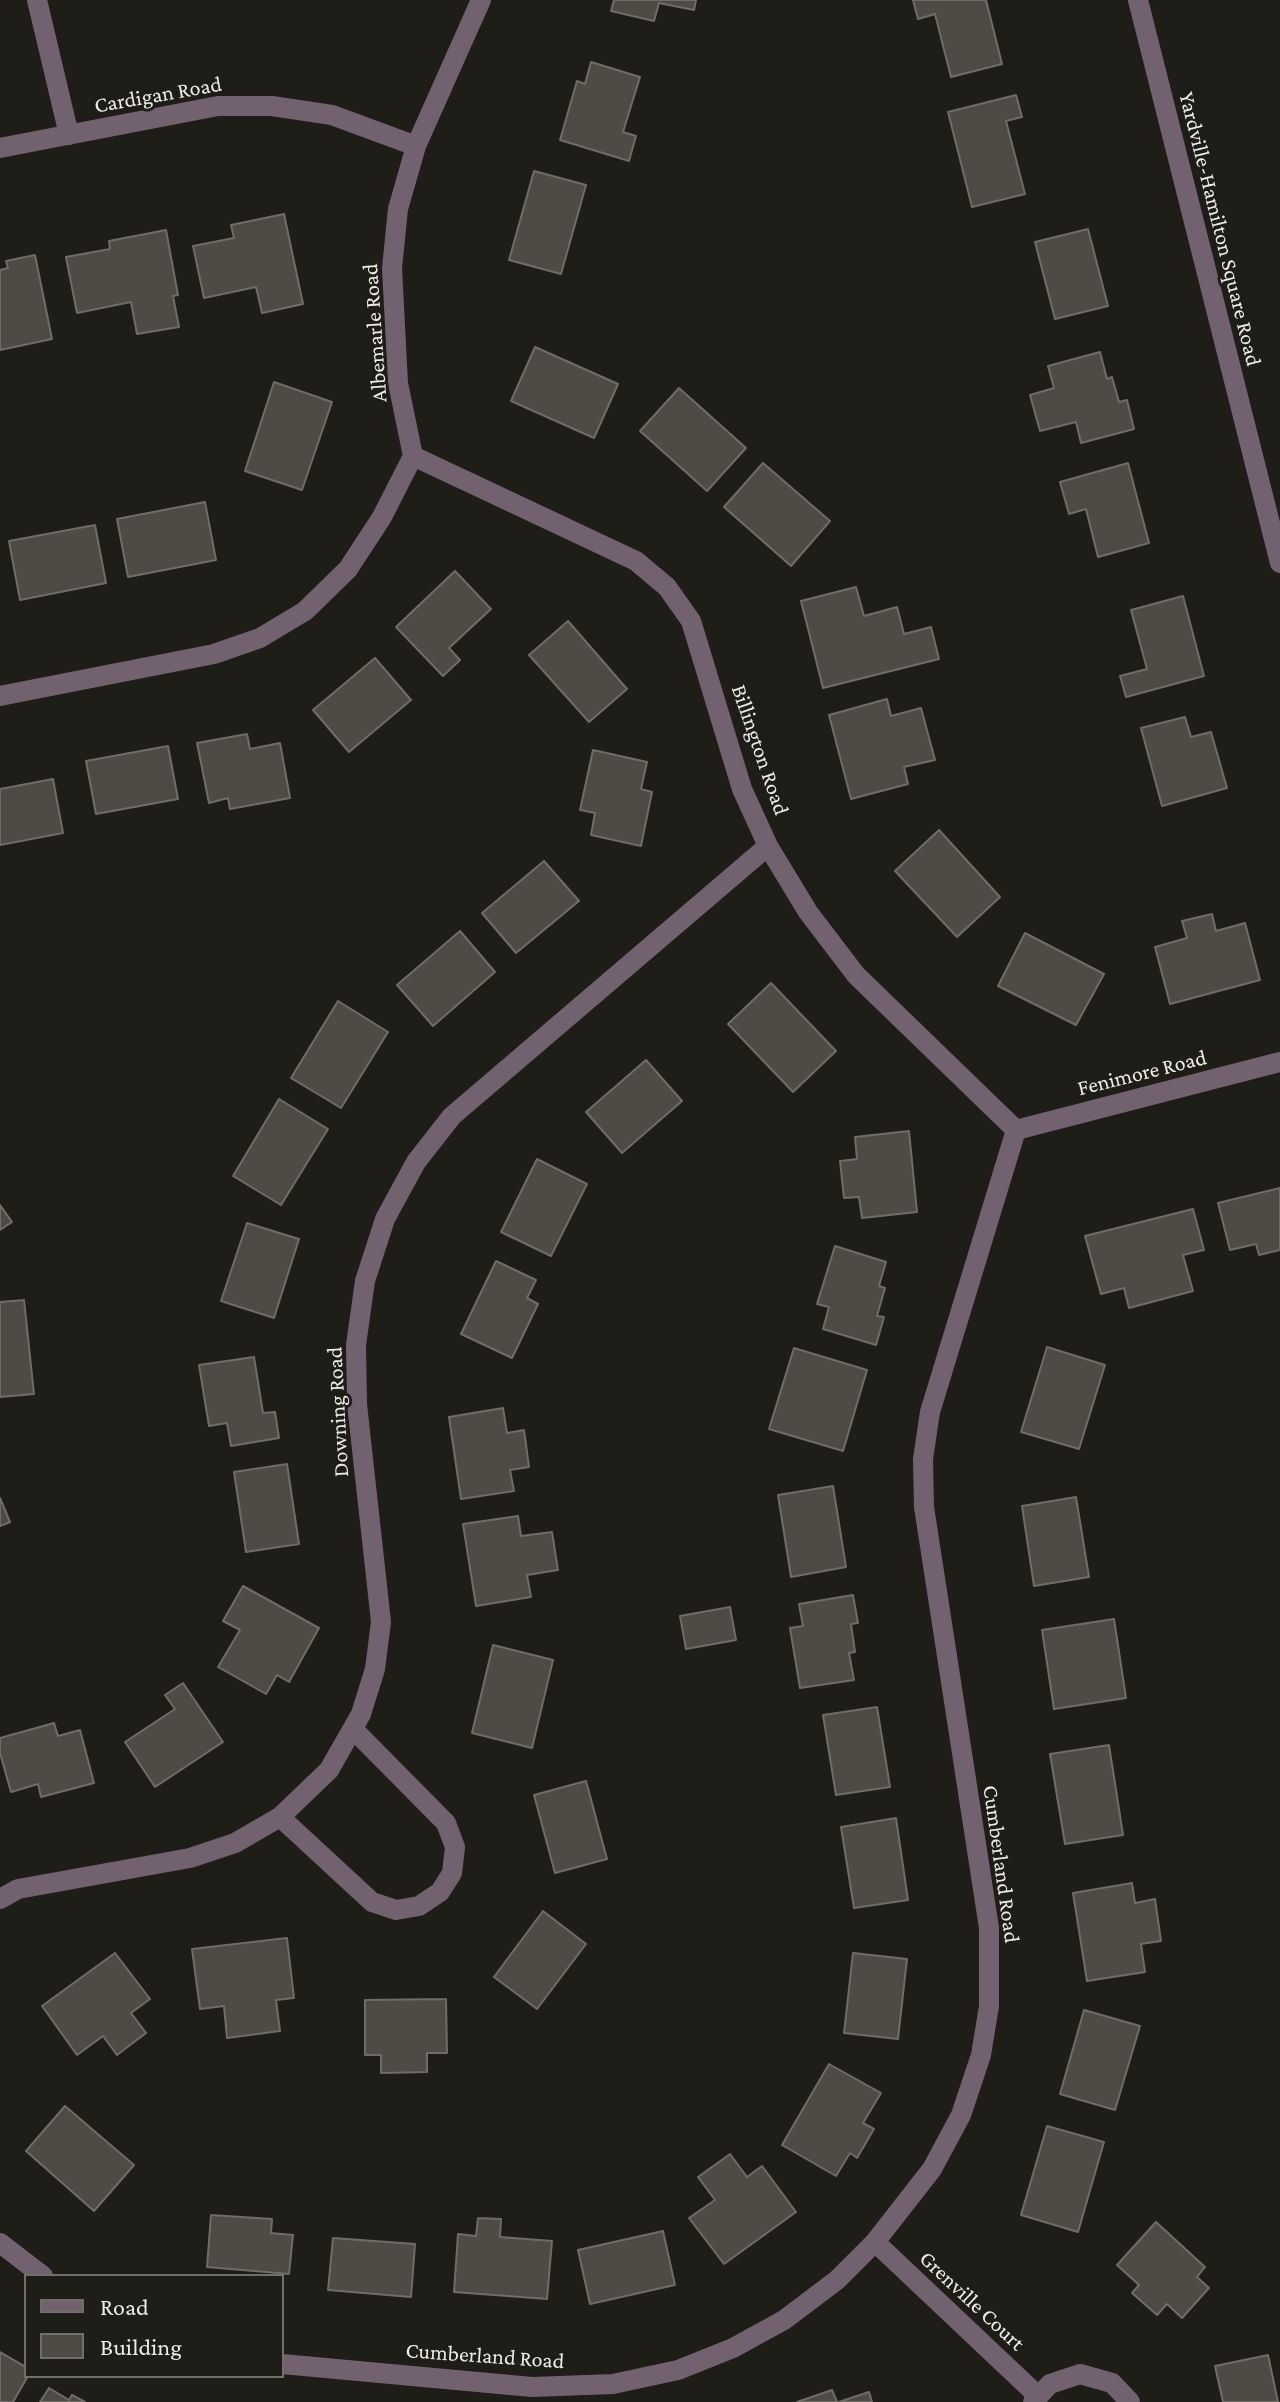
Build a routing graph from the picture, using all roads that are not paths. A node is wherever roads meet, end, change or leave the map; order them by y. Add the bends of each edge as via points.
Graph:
1 (37, 0) edge
2 (481, 0) edge
3 (1138, 0) edge
4 (69, 135) junction
5 (416, 146) junction
6 (0, 148) edge
7 (413, 456) junction
8 (1280, 563) edge
9 (0, 696) edge
10 (768, 846) junction
11 (1280, 1062) edge
12 (1016, 1130) junction
13 (354, 1730) junction
14 (280, 1817) junction
15 (0, 1899) edge
16 (875, 2242) junction
17 (0, 2243) edge
18 (40, 2274) edge
19 (284, 2364) edge
20 (1035, 2398) edge
21 (1130, 2402) edge

1 - 4 street
2 - 5 street, Albemarle Road
3 - 8 street, Yardville-Hamilton Square Road
4 - 5 street, Cardigan Road via 218,106 272,106 332,115
4 - 6 street, Cardigan Road
5 - 7 street, Albemarle Road via 398,209 392,268 398,383
7 - 9 street via 348,569 305,611 260,638 214,654
7 - 10 street, Billington Road via 636,561 667,587 691,621 742,789
10 - 12 street, Billington Road via 808,912 856,975
10 - 13 street, Downing Road via 452,1116 416,1162 385,1219 365,1281 356,1345 357,1404 381,1622 375,1669
11 - 12 street, Fenimore Road
12 - 16 street, Cumberland Road via 930,1412 923,1459 924,1507 989,1928 989,2006 981,2055 961,2115 932,2169
13 - 14 street, Downing Road via 329,1770
13 - 14 street via 446,1823 455,1847 452,1873 440,1892 419,1906 396,1910 372,1902
14 - 15 street, Downing Road via 235,1843 190,1858 18,1889
16 - 19 street, Cumberland Road via 837,2280 784,2320 733,2348 678,2370 613,2384 532,2387
16 - 20 street, Grenville Court
17 - 18 street
20 - 21 street, Grenville Court via 1064,2376 1080,2374 1112,2383

